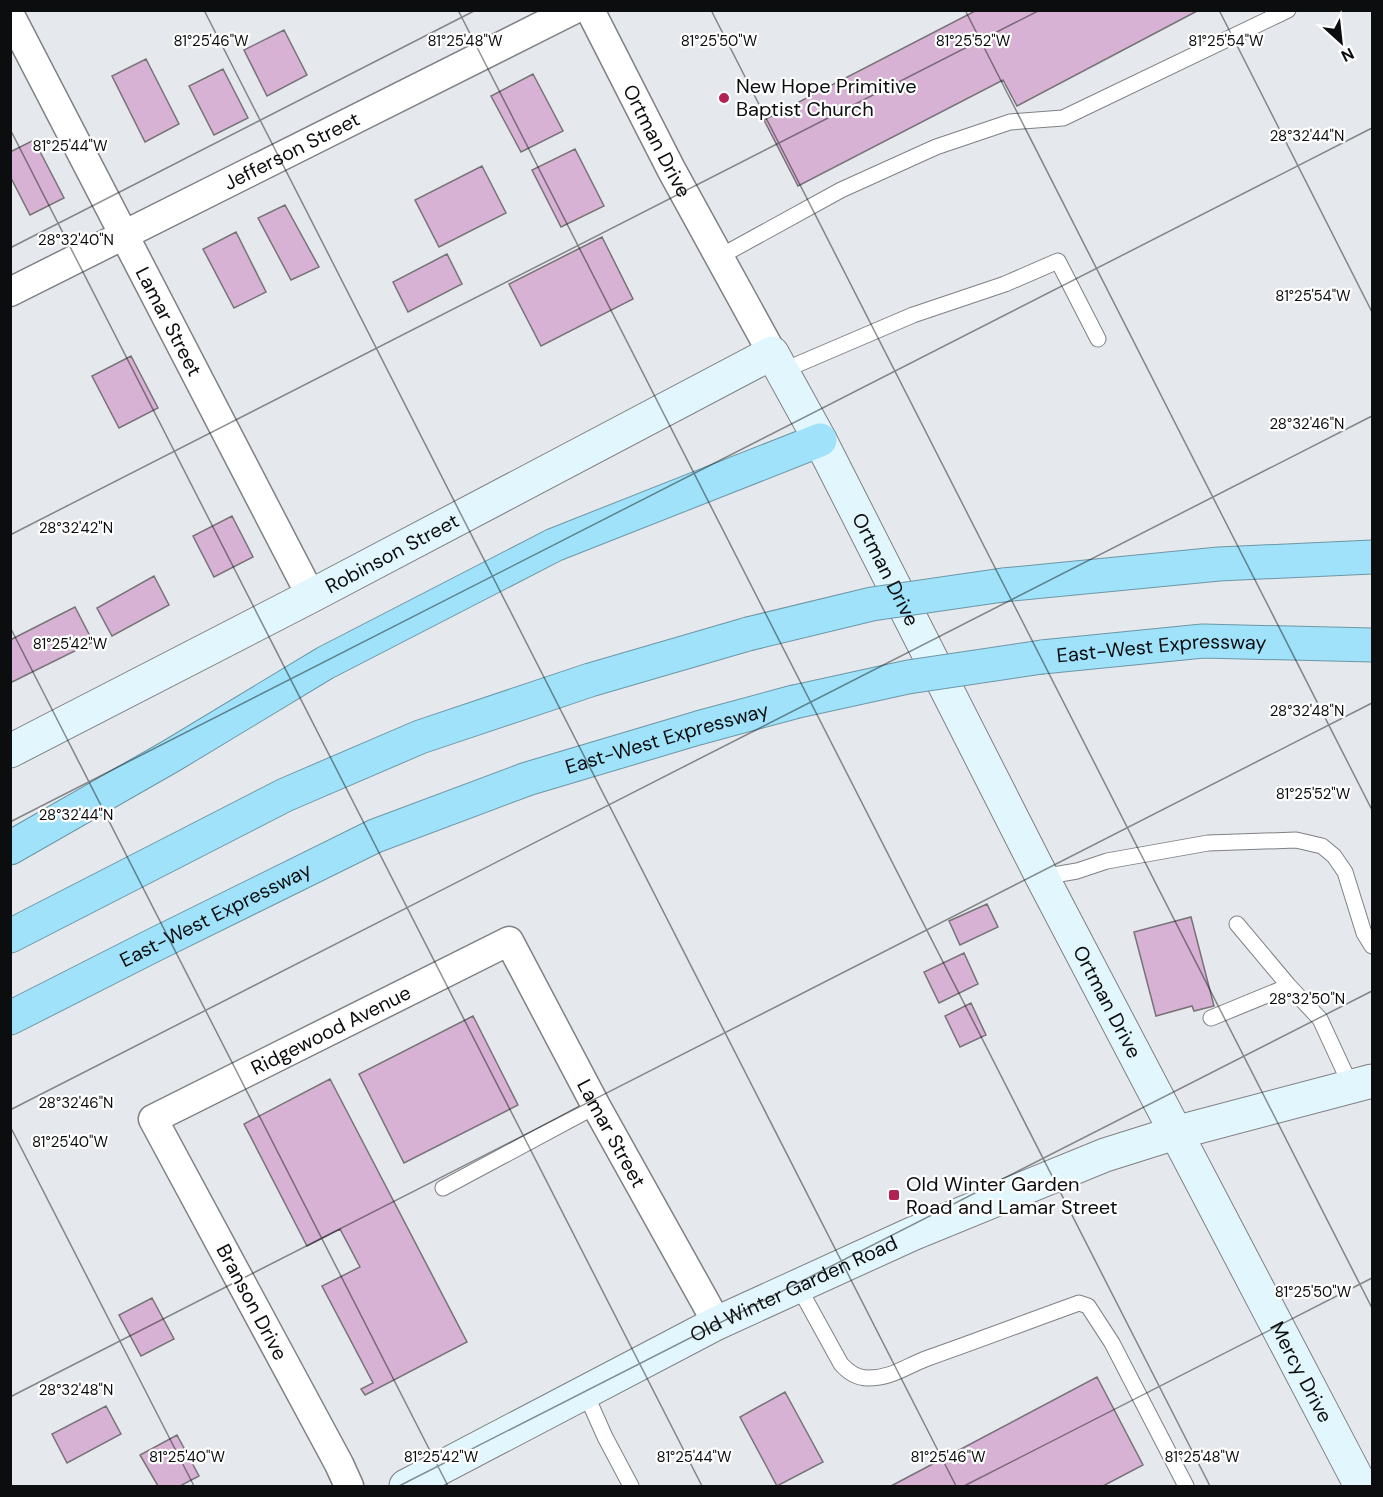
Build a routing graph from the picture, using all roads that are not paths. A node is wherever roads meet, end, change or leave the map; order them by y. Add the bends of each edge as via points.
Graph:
1 (573, 10) edge
2 (590, 10) edge
3 (1288, 10) edge
4 (10, 15) edge
5 (124, 236) junction
6 (719, 257) junction
7 (10, 292) edge
8 (1098, 339) dead end
9 (777, 362) junction
10 (820, 440) junction
11 (1372, 557) edge
12 (311, 596) junction
13 (1372, 645) edge
14 (10, 750) edge
15 (10, 848) edge
16 (1042, 878) junction
17 (1237, 924) dead end
18 (10, 936) edge
19 (509, 941) joint
20 (1372, 946) edge
21 (1289, 986) junction
22 (10, 1018) edge
23 (1211, 1018) dead end
24 (1362, 1084) edge
25 (596, 1106) junction
26 (153, 1119) joint
27 (1175, 1133) junction
28 (443, 1188) dead end
29 (798, 1286) junction
30 (717, 1323) junction
31 (585, 1392) junction
32 (349, 1486) edge
33 (406, 1486) edge
34 (631, 1486) edge
35 (1186, 1486) edge
36 (1361, 1486) edge

1 - 5 street, Jefferson Street
2 - 6 street, Ortman Drive
3 - 6 lane via 1063,117 1010,122 936,147 841,190
4 - 5 street, Lamar Street
5 - 7 street, Jefferson Street
5 - 12 street, Lamar Street
6 - 9 street, Ortman Drive
8 - 9 lane via 1058,261 1005,284
9 - 10 main road, Ortman Drive
9 - 12 main road, Robinson Street
10 - 15 highway via 554,545 325,663
10 - 16 main road, Ortman Drive
11 - 18 highway, bridge via 1219,564 1002,585 872,604 748,634 590,680 420,737 285,795
12 - 14 main road, Robinson Street
13 - 22 highway, East-West Expressway, bridge via 1203,641 1042,657 908,677 698,728 527,779 375,836
16 - 20 lane via 1107,861 1208,843 1296,840 1322,846 1334,856 1345,872 1364,933
16 - 27 main road, Ortman Drive
17 - 21 lane
19 - 25 street, Lamar Street
19 - 26 street, Ridgewood Avenue
21 - 23 lane
21 - 24 lane via 1320,1019
24 - 27 main road, Old Winter Garden Road
25 - 28 lane
25 - 30 street, Lamar Street
26 - 32 street, Branson Drive
27 - 29 main road, Old Winter Garden Road via 1094,1159
27 - 36 main road, Mercy Drive
29 - 30 main road, Old Winter Garden Road
29 - 35 lane via 846,1371 868,1378 892,1375 1079,1303 1088,1306 1113,1343
30 - 31 main road, Old Winter Garden Road
31 - 33 main road, Old Winter Garden Road
31 - 34 lane

